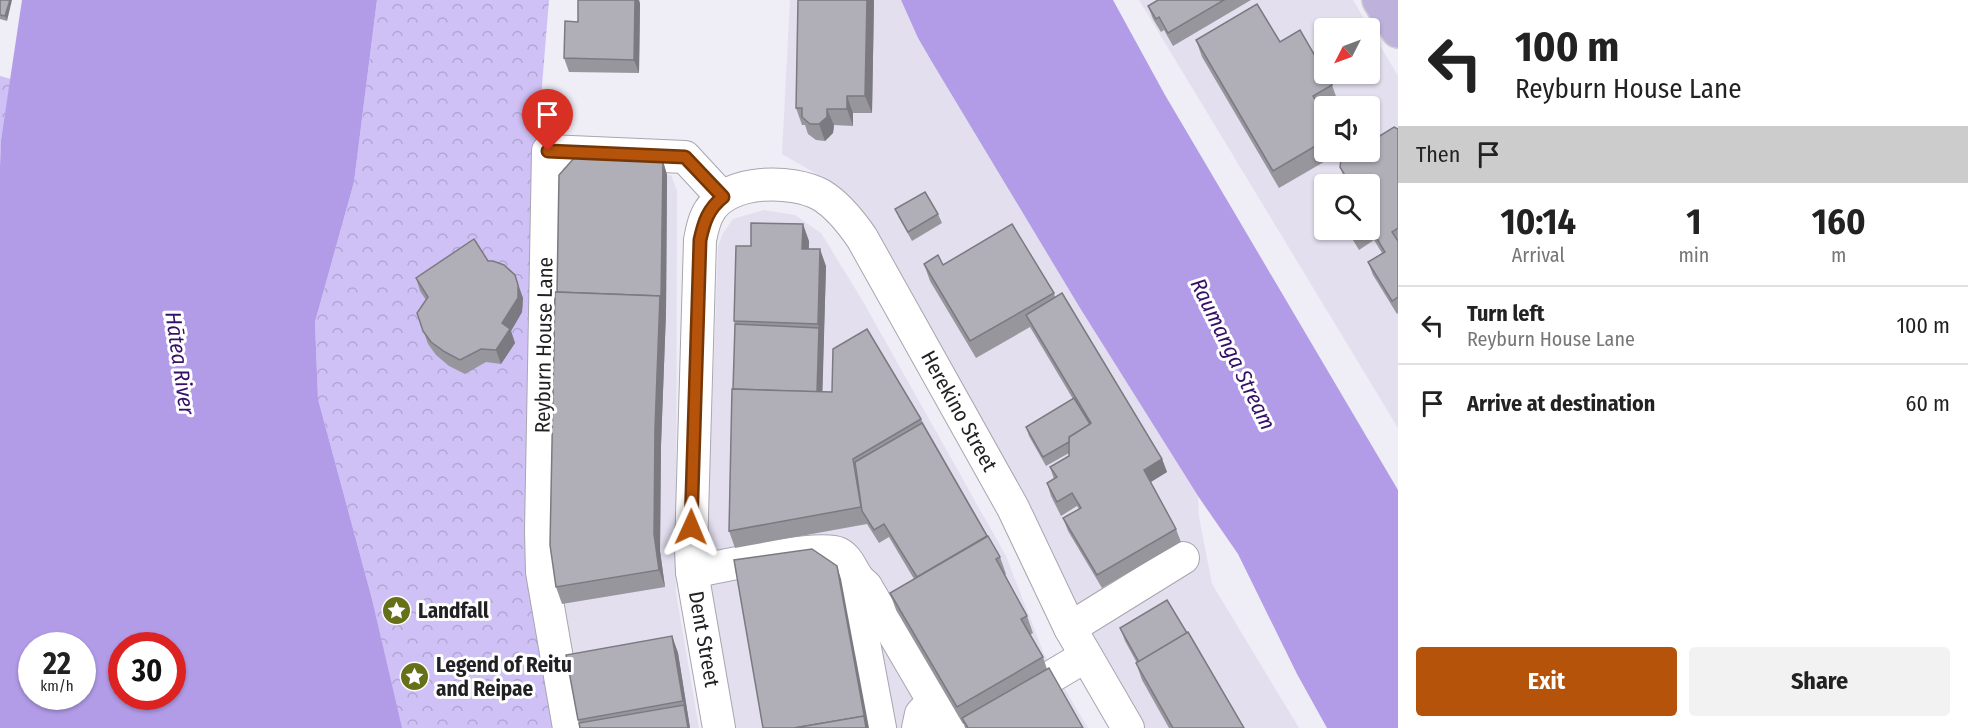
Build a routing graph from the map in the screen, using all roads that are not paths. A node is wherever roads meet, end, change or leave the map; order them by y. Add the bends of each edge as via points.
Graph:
1 (1379, 0) edge
2 (1398, 31) edge
3 (723, 197) junction
4 (1183, 558) dead end
5 (692, 572) junction
6 (861, 582) junction
7 (1070, 628) junction
8 (1086, 656) junction
9 (933, 701) junction
10 (970, 722) edge
11 (569, 728) edge
12 (719, 728) edge
13 (880, 728) edge
14 (918, 728) edge
15 (1128, 728) edge

1 - 2 main road
3 - 5 street, Dent Street via 710,209 700,240
3 - 7 street, Herekino Street via 734,190 755,186 799,187 820,195 850,221 1013,508
3 - 11 street, Reyburn House Lane via 685,157 548,151 542,572
4 - 7 street
5 - 6 street via 826,550 839,554
5 - 12 street, Dent Street
6 - 9 street
6 - 13 street via 857,585 856,600
7 - 8 street, Herekino Street
8 - 10 street
8 - 15 street, Herekino Street
9 - 10 street
9 - 14 street via 921,714

